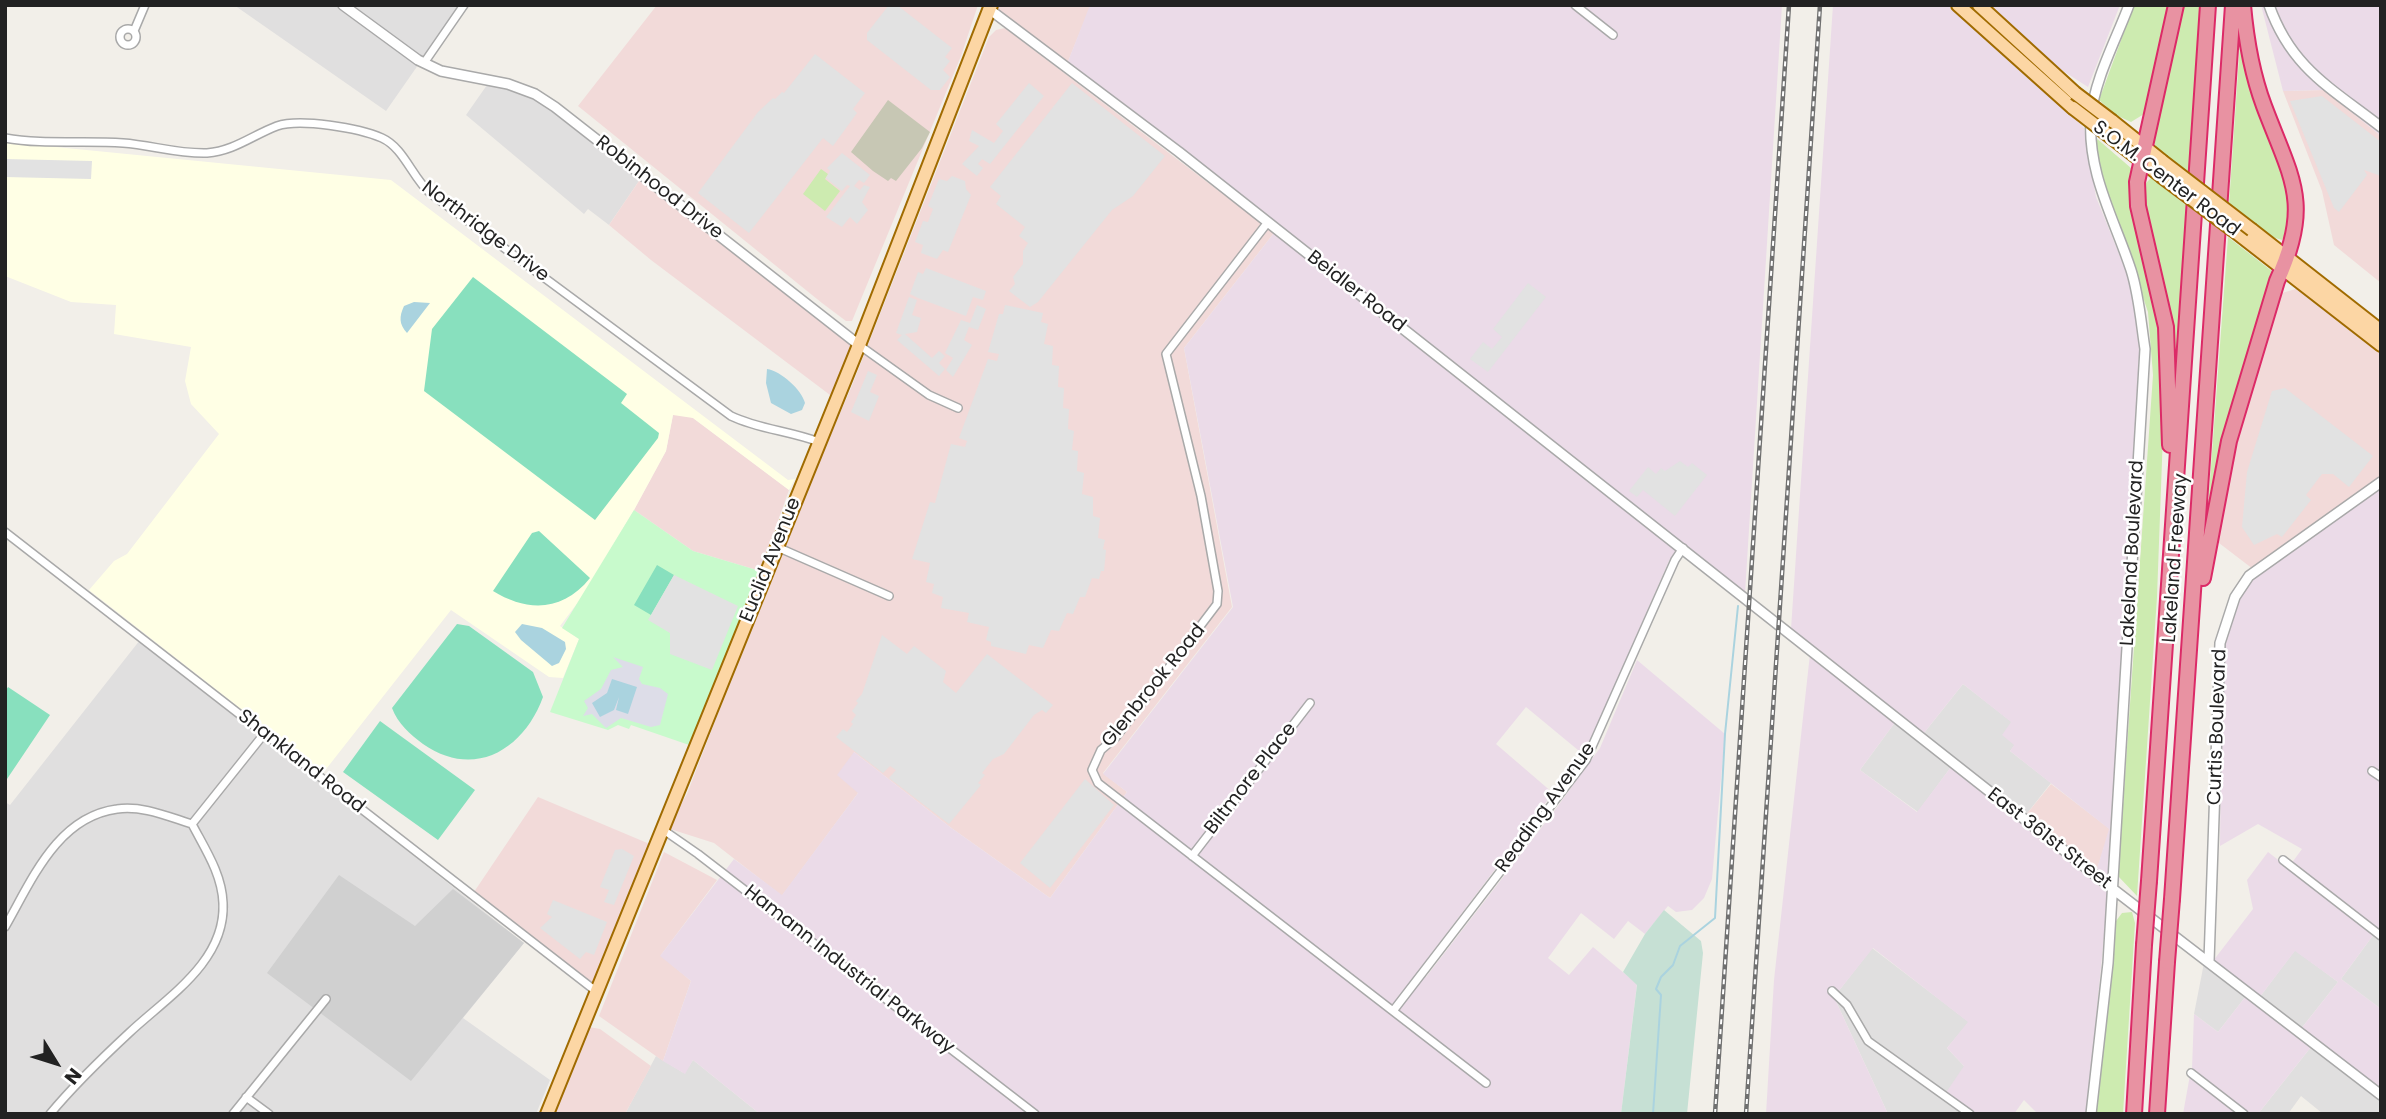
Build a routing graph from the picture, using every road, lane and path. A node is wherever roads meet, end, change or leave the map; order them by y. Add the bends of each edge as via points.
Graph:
1 (145, 5) edge
2 (342, 5) edge
3 (464, 5) edge
4 (1575, 5) edge
5 (1958, 5) edge
6 (1979, 5) edge
7 (2129, 5) edge
8 (2176, 5) edge
9 (2208, 5) edge
10 (2233, 5) edge
11 (2243, 5) edge
12 (2269, 5) edge
13 (990, 7) edge
14 (134, 31) dead end
15 (1613, 36) dead end
16 (424, 63) junction
17 (2381, 127) edge
18 (5, 138) edge
19 (2142, 153) junction
20 (1268, 222) junction
21 (2285, 263) junction
22 (2381, 331) edge
23 (859, 345) junction
24 (2381, 345) edge
25 (958, 408) dead end
26 (819, 442) junction
27 (2381, 482) edge
28 (5, 532) edge
29 (777, 547) junction
30 (1683, 548) junction
31 (1721, 578) joint
32 (889, 596) dead end
33 (2188, 669) junction
34 (2162, 698) junction
35 (1310, 703) dead end
36 (264, 734) junction
37 (2372, 771) dead end
38 (2381, 777) edge
39 (192, 824) junction
40 (662, 829) junction
41 (1192, 856) junction
42 (2283, 860) dead end
43 (2113, 889) junction
44 (5, 927) edge
45 (2381, 936) edge
46 (2208, 961) junction
47 (1832, 991) dead end
48 (597, 992) junction
49 (326, 999) dead end
50 (1393, 1010) junction
51 (2137, 1072) junction
52 (2192, 1073) dead end
53 (1486, 1083) dead end
54 (2381, 1095) edge
55 (246, 1097) junction
56 (50, 1114) edge
57 (233, 1114) edge
58 (269, 1114) edge
59 (547, 1114) edge
60 (1035, 1114) edge
61 (1970, 1114) edge
62 (2091, 1114) edge
63 (2129, 1114) edge
64 (2134, 1114) edge
65 (2157, 1114) edge
66 (2244, 1114) edge

1 - 14 street
2 - 16 street, Robinhood Drive
3 - 16 street
4 - 15 street
5 - 19 main road, S.O.M. Center Road, bridge via 2073,108 2112,138
6 - 19 main road, S.O.M. Center Road, bridge via 2112,121
7 - 43 street, Lakeland Boulevard via 2099,87 2091,140 2093,169 2132,273 2145,349
8 - 19 highway
9 - 34 highway, Lakeland Freeway
10 - 33 highway, Lakeland Freeway
11 - 21 highway via 2246,38 2263,104 2295,187 2295,218
12 - 17 street via 2289,50 2312,74
13 - 20 street, Beidler Road
13 - 23 main road, Euclid Avenue
16 - 23 street, Robinhood Drive via 460,77 508,84 535,94
18 - 26 street, Northridge Drive via 128,143 179,153 209,153 293,122 382,138 395,147 430,193 731,416
19 - 21 main road, S.O.M. Center Road, bridge via 2162,161 2252,230
19 - 21 main road, S.O.M. Center Road, bridge via 2161,177
19 - 34 highway via 2138,206 2166,327 2170,381
20 - 30 street, Beidler Road
20 - 41 street, Glenbrook Road via 1166,355 1201,496 1218,591 1216,608 1101,750 1091,770 1098,783
21 - 22 main road, S.O.M. Center Road
21 - 24 main road, S.O.M. Center Road
21 - 33 highway via 2229,441
23 - 25 street, Robinhood Drive via 929,395
23 - 26 main road, Euclid Avenue
26 - 29 main road, Euclid Avenue
27 - 46 street, Curtis Boulevard via 2249,576 2226,619 2220,643
28 - 36 street, Shankland Road
29 - 32 street
29 - 40 main road, Euclid Avenue
30 - 31 street, Beidler Road
30 - 50 street, Reading Avenue via 1586,760
31 - 43 street, East 361st Street
33 - 65 highway, Lakeland Freeway, bridge
34 - 51 highway, Lakeland Freeway, bridge
35 - 41 street, Biltmore Place
36 - 39 street
36 - 48 street, Shankland Road
37 - 38 street
39 - 44 street via 146,811 117,809 85,821 58,839
39 - 56 street via 220,882 223,905 213,947 180,988
40 - 48 main road, Euclid Avenue
40 - 60 street, Hamann Industrial Parkway
41 - 50 street, Glenbrook Road
42 - 45 street
43 - 46 street, East 361st Street
43 - 62 street, Lakeland Boulevard
46 - 54 street, East 361st Street
47 - 61 street via 1847,1005 1868,1041
48 - 59 main road, Euclid Avenue
49 - 55 street
50 - 53 street, Glenbrook Road
51 - 63 highway
51 - 64 highway, Lakeland Freeway
52 - 66 street
55 - 57 street
55 - 58 street

